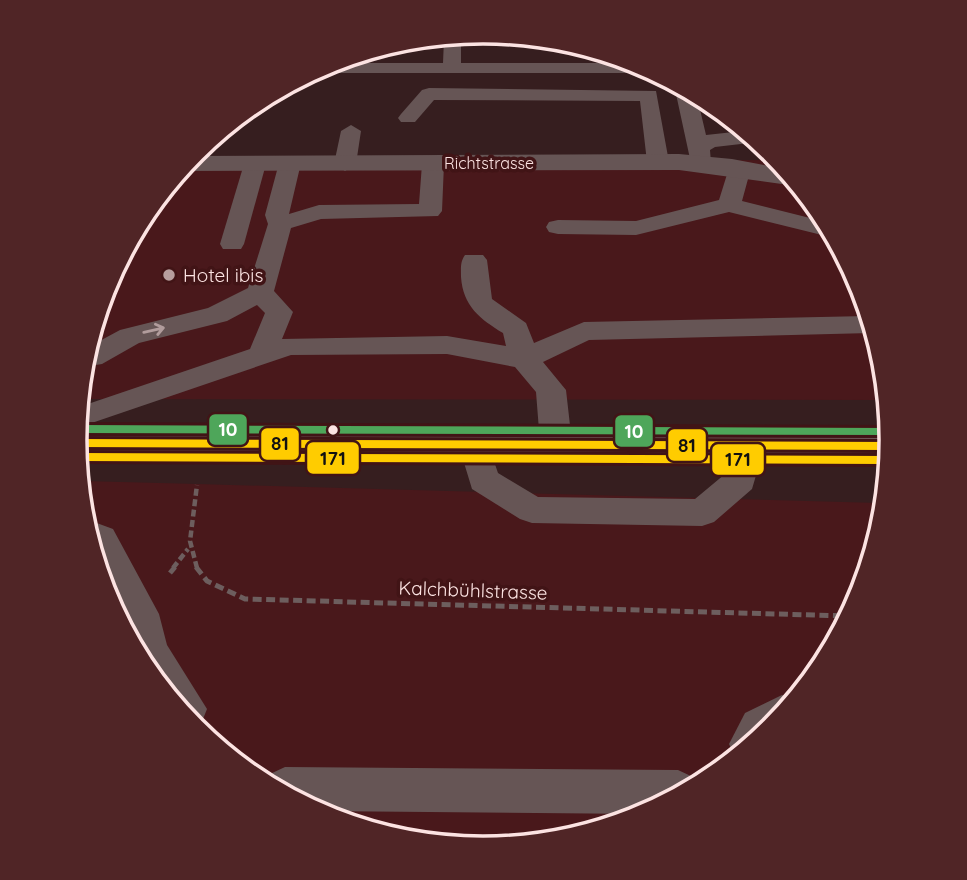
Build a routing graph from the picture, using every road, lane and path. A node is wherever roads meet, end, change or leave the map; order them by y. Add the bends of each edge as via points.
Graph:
1 (453, 45) edge
2 (345, 69) edge
3 (452, 69) junction
4 (622, 69) edge
5 (686, 99) edge
6 (408, 118) dead end
7 (675, 121) dead end
8 (351, 131) dead end
9 (740, 138) edge
10 (684, 159) junction
11 (290, 163) junction
12 (199, 164) edge
13 (255, 164) junction
14 (345, 164) junction
15 (433, 164) junction
16 (740, 168) junction
17 (779, 176) edge
18 (729, 205) junction
19 (280, 224) junction
20 (558, 227) dead end
21 (818, 228) edge
22 (232, 244) dead end
23 (474, 260) dead end
24 (260, 292) junction
25 (863, 325) edge
26 (97, 354) edge
27 (261, 354) junction
28 (524, 359) junction
29 (88, 415) edge
30 (87, 443) edge
31 (474, 443) junction
32 (556, 443) junction
33 (749, 445) junction
34 (880, 446) edge
35 (197, 484) dead end
36 (100, 539) edge
37 (839, 616) edge
38 (159, 667) edge
39 (297, 789) edge
40 (665, 792) edge

1 - 3 lane
2 - 3 lane
3 - 4 lane
5 - 10 lane
6 - 10 lane via 429,94 649,95
7 - 10 lane
8 - 14 lane
9 - 10 lane via 709,141
10 - 15 street, Richtstrasse
10 - 16 street, Richtstrasse
11 - 13 street, Richtstrasse
11 - 14 street, Richtstrasse
11 - 19 lane via 277,215
12 - 13 street, Richtstrasse
13 - 22 lane
14 - 15 street, Richtstrasse
15 - 19 lane via 430,211 319,212
16 - 17 street, Richtstrasse
16 - 18 lane
18 - 20 lane via 636,228
18 - 21 lane
19 - 24 lane
23 - 28 lane via 474,293 489,313 516,329
26 -> 24 lane via 130,336 217,315
24 - 27 lane via 279,312
25 - 28 lane via 584,331
27 - 28 lane via 289,346 447,345
27 - 29 lane
28 - 32 lane via 551,390
30 - 31 main road
31 - 32 main road
31 - 33 lane via 484,480 532,510 623,514 702,513 740,480
32 - 33 main road
33 - 34 main road
35 - 37 path, Kalchbühlstrasse via 188,548 194,566 215,587 245,599
36 - 38 lane via 140,614 149,652
39 - 40 lane

